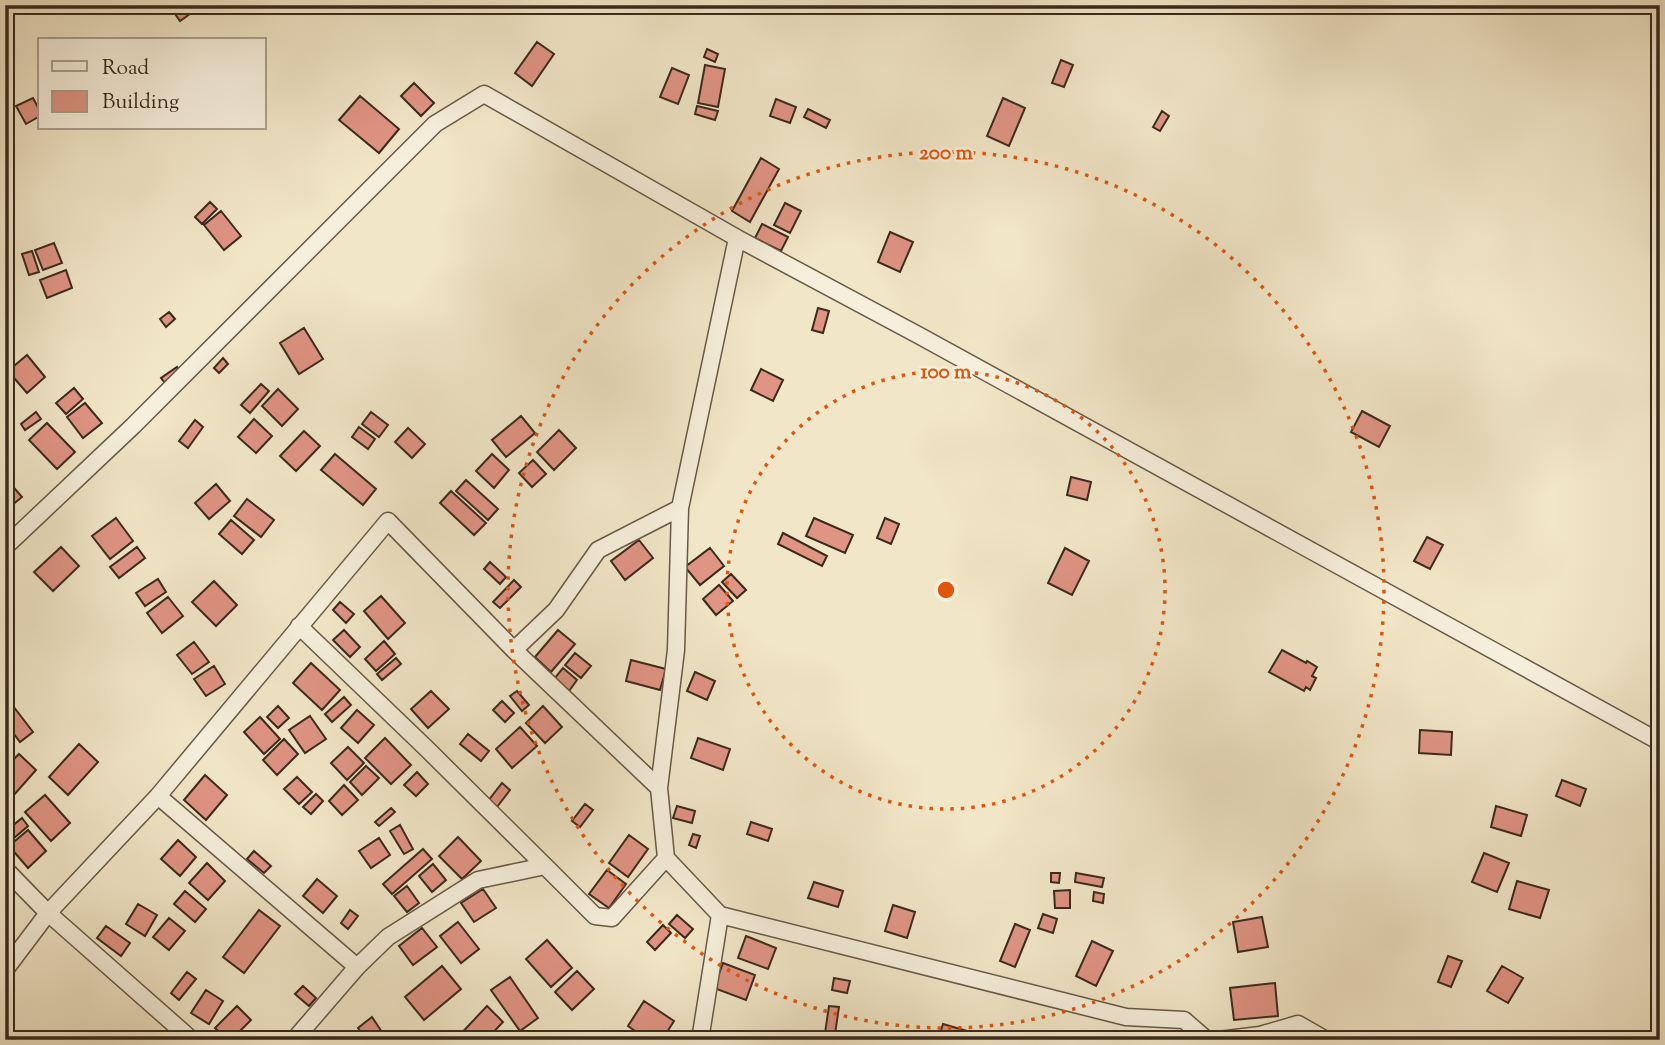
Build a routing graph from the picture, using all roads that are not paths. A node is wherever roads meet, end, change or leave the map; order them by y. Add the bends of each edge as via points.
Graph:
1 (737, 238) junction
2 (680, 508) junction
3 (5, 547) edge
4 (299, 626) junction
5 (514, 650) junction
6 (1660, 742) edge
7 (659, 788) junction
8 (158, 796) junction
9 (666, 858) junction
10 (545, 866) junction
11 (5, 869) edge
12 (48, 913) junction
13 (720, 915) junction
14 (357, 967) junction
15 (5, 970) edge
16 (192, 1040) edge
17 (294, 1040) edge
18 (700, 1040) edge
19 (1207, 1040) edge
20 (1219, 1040) edge
21 (1326, 1040) edge

1 - 2 street
1 - 3 street via 484,94 435,124
1 - 6 street
2 - 5 street via 598,550 556,610
2 - 7 street via 677,650
4 - 5 street via 388,522
4 - 8 street
4 - 10 street
5 - 7 street
7 - 9 street
8 - 12 street
8 - 14 street
9 - 10 street via 612,918 595,916
9 - 13 street
10 - 14 street via 478,880 388,937
11 - 12 street
12 - 15 street
12 - 16 street
13 - 18 street
13 - 19 street via 1126,1017 1184,1020
14 - 17 street
20 - 21 street via 1298,1024

